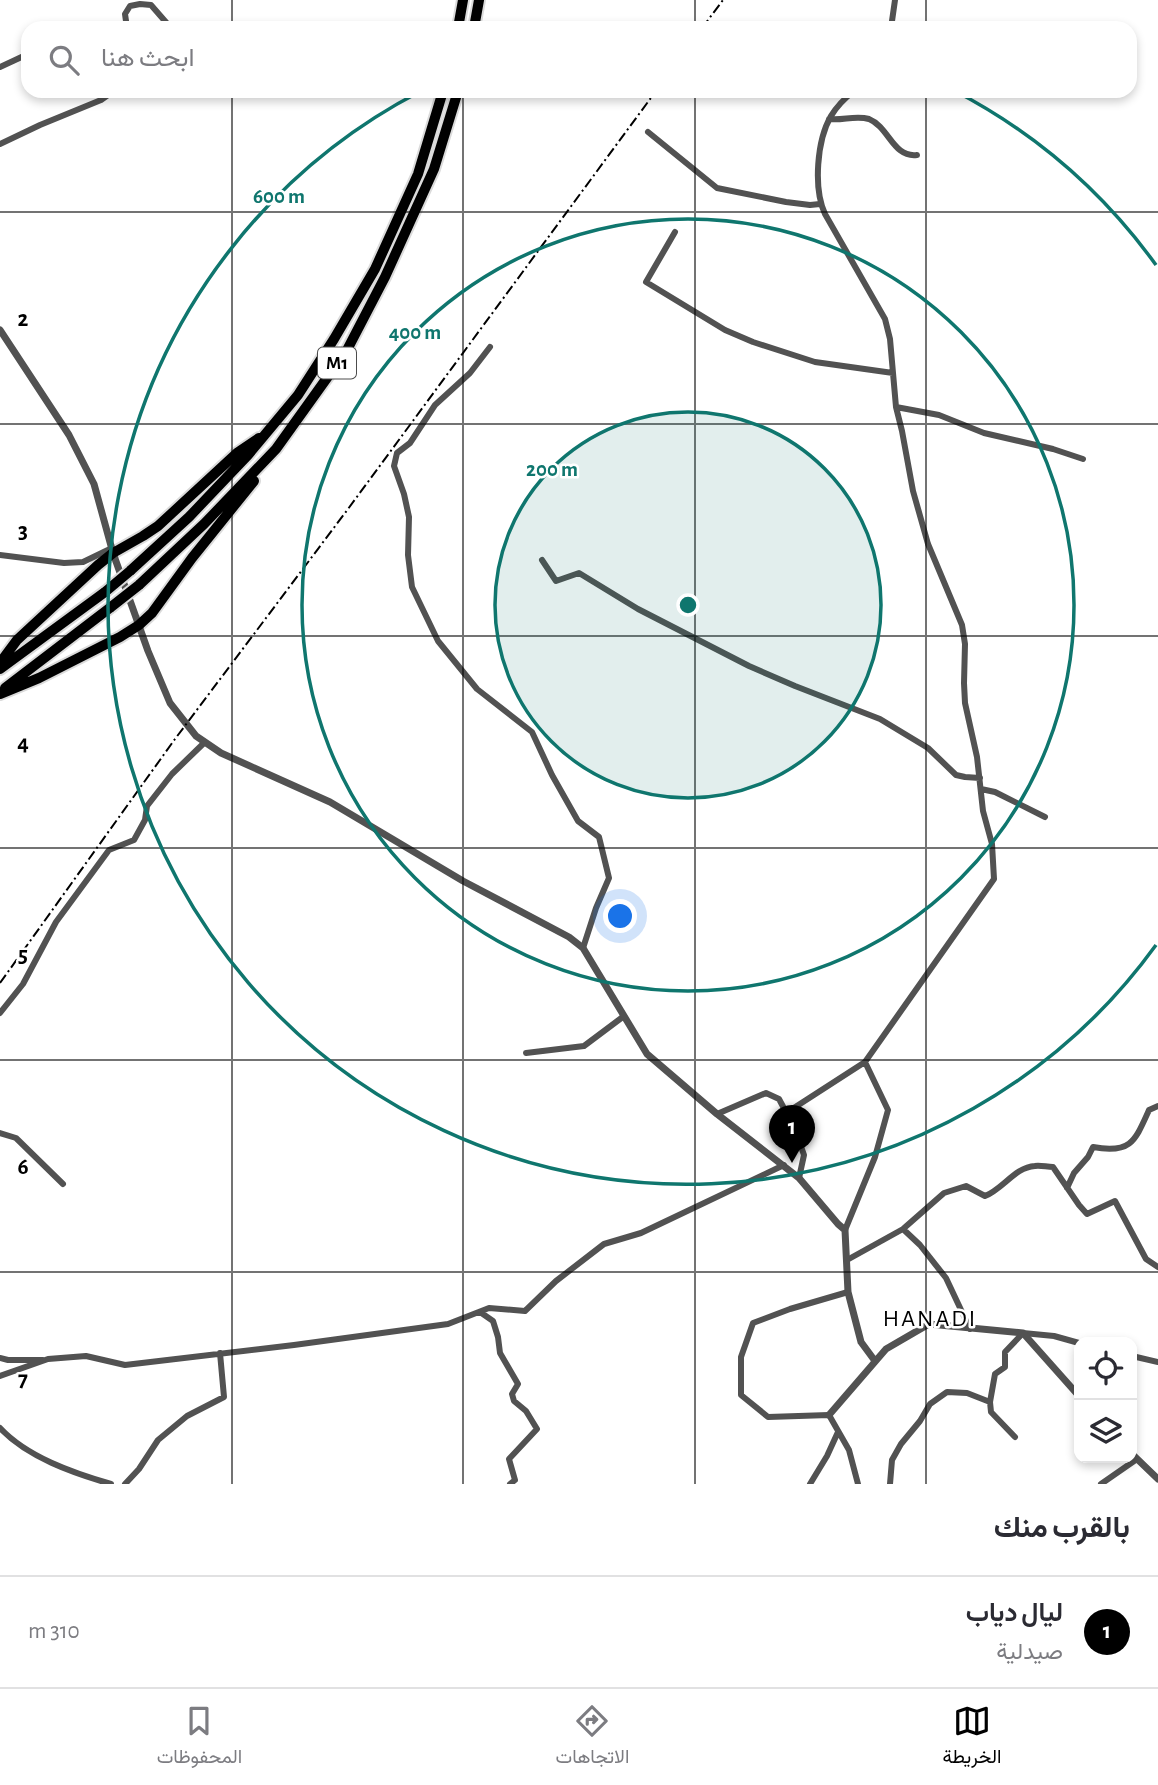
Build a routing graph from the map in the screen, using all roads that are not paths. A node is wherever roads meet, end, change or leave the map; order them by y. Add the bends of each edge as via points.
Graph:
1 (463, 0) edge
2 (479, 0) edge
3 (895, 0) edge
4 (126, 21) edge
5 (165, 21) edge
6 (459, 21) edge
7 (475, 21) edge
8 (892, 21) edge
9 (21, 57) edge
10 (0, 67) edge
11 (104, 98) edge
12 (441, 98) edge
13 (456, 98) edge
14 (845, 98) edge
15 (829, 119) junction
16 (648, 132) dead end
17 (0, 144) edge
18 (917, 155) dead end
19 (820, 204) junction
20 (675, 232) dead end
21 (0, 330) edge
22 (490, 347) dead end
23 (893, 373) junction
24 (896, 407) junction
25 (265, 435) junction
26 (276, 449) junction
27 (1083, 459) dead end
28 (113, 551) junction
29 (0, 555) edge
30 (542, 560) dead end
31 (139, 625) junction
32 (0, 663) edge
33 (0, 669) edge
34 (0, 693) edge
35 (205, 742) junction
36 (980, 778) junction
37 (981, 789) junction
38 (1045, 817) dead end
39 (583, 948) junction
40 (0, 1013) edge
41 (624, 1016) junction
42 (526, 1053) dead end
43 (865, 1062) junction
44 (1158, 1106) edge
45 (786, 1112) junction
46 (717, 1114) junction
47 (0, 1133) edge
48 (784, 1165) junction
49 (799, 1178) junction
50 (63, 1184) dead end
51 (1067, 1188) junction
52 (903, 1229) junction
53 (845, 1230) junction
54 (847, 1260) junction
55 (1158, 1267) edge
56 (848, 1292) junction
57 (480, 1312) junction
58 (970, 1329) junction
59 (1023, 1333) junction
60 (1074, 1342) edge
61 (220, 1353) junction
62 (1137, 1357) edge
63 (0, 1358) edge
64 (48, 1359) junction
65 (875, 1361) junction
66 (1158, 1362) edge
67 (0, 1376) edge
68 (1074, 1390) edge
69 (990, 1402) junction
70 (829, 1415) junction
71 (0, 1428) edge
72 (838, 1432) junction
73 (1015, 1437) dead end
74 (1137, 1459) edge
75 (1126, 1463) edge
76 (1158, 1479) edge
77 (860, 1483) edge
78 (111, 1484) edge
79 (125, 1484) edge
80 (510, 1484) edge
81 (810, 1484) edge
82 (890, 1484) edge
83 (1101, 1484) edge

1 - 6 highway
2 - 7 highway
3 - 8 street
4 - 5 street via 130,6 140,4 151,5
9 - 10 street
11 - 17 street
12 - 25 highway, M1 via 418,174 375,269 318,365
13 - 26 highway, M1 via 434,169 385,277 347,350
14 - 15 street
15 - 18 street via 868,119 900,151
15 - 19 street via 817,174
16 - 19 street via 717,188
19 - 23 street via 885,319
20 - 23 street via 646,282 753,342 815,362
21 - 28 street via 89,474
22 - 39 street via 397,453 394,466 409,517 412,587 438,641 477,688 532,733 578,821 599,837 609,878
23 - 24 street
24 - 27 street via 939,415 985,433
24 - 36 street via 912,491 928,544 962,625 965,703
25 - 28 highway via 244,448 151,531
25 - 33 highway, M1, bridge via 189,517 130,571
26 - 31 highway
26 - 34 highway, M1, bridge via 139,584
28 - 29 street via 83,562 64,563
28 - 31 street
28 - 32 highway via 17,640
30 - 36 street via 556,581 579,573 749,666 880,719 928,748 956,775
31 - 34 highway via 39,678
31 - 35 street via 170,703
35 - 39 street via 330,802
35 - 40 street via 146,806 145,821 134,840 109,850 55,922 23,984
36 - 37 street
37 - 38 street
37 - 43 street via 994,879
39 - 41 street
41 - 42 street via 584,1046
41 - 46 street via 647,1054
43 - 45 street
43 - 53 street via 888,1110 875,1157
44 - 51 street via 1149,1110 1131,1143 1093,1147
45 - 46 street via 779,1099 766,1093
45 - 49 street via 804,1155
46 - 48 street
47 - 50 street via 16,1138
48 - 49 street
48 - 57 street via 642,1233 604,1244 525,1311 489,1308
49 - 53 street
51 - 52 street via 1053,1167 1032,1165 985,1196 966,1186 944,1193
51 - 55 street via 1087,1214 1115,1200 1146,1259
52 - 54 street
52 - 58 street via 946,1278
53 - 54 street
54 - 56 street
56 - 65 street via 861,1342
56 - 70 street via 753,1323 741,1357 741,1395 768,1417
57 - 61 street via 448,1324
57 - 80 street via 493,1321 500,1353 518,1384 512,1394 514,1401 537,1429 509,1459 514,1479
58 - 59 street
58 - 65 street via 929,1324 886,1349
59 - 60 street
59 - 68 street
59 - 69 street via 1005,1352
61 - 64 street via 125,1365 86,1356
61 - 79 street via 224,1396 187,1416 158,1440
62 - 66 street
63 - 64 street
64 - 67 street
65 - 70 street
69 - 73 street via 991,1412
69 - 82 street via 967,1393 947,1392 930,1404 892,1460
70 - 72 street
71 - 78 street via 16,1444 73,1473
72 - 77 street
72 - 81 street
74 - 76 street
75 - 83 street

